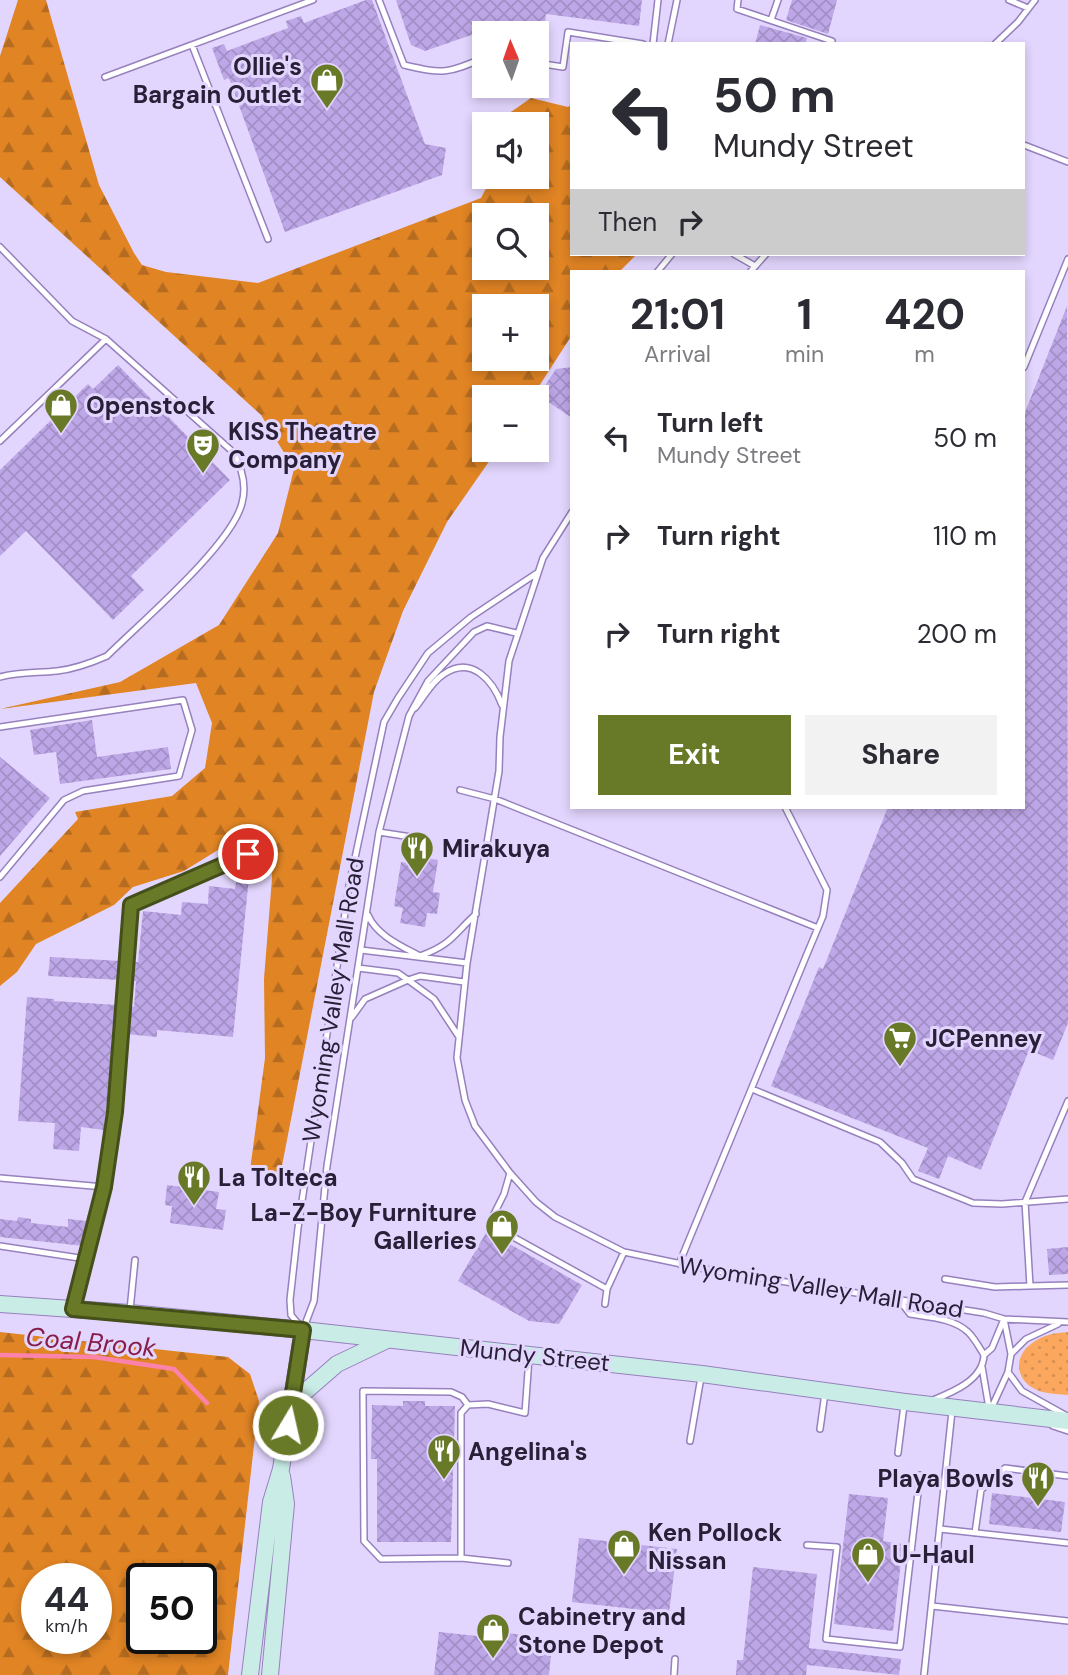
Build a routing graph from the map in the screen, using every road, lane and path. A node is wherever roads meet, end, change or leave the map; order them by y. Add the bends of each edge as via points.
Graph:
1 (313, 0) edge
2 (379, 0) edge
3 (659, 0) edge
4 (677, 0) edge
5 (738, 0) edge
6 (778, 0) edge
7 (1009, 0) edge
8 (1035, 0) edge
9 (1028, 8) junction
10 (771, 20) junction
11 (630, 42) edge
12 (653, 42) edge
13 (668, 42) edge
14 (832, 42) edge
15 (997, 42) edge
16 (192, 45) junction
17 (472, 63) edge
18 (550, 65) edge
19 (106, 77) dead end
20 (1025, 145) edge
21 (1068, 162) edge
22 (268, 239) dead end
23 (0, 247) edge
24 (670, 256) edge
25 (737, 256) edge
26 (1068, 258) edge
27 (753, 269) edge
28 (659, 270) edge
29 (106, 339) junction
30 (1025, 365) edge
31 (0, 441) edge
32 (570, 515) edge
33 (537, 573) junction
34 (516, 633) junction
35 (0, 677) edge
36 (503, 708) junction
37 (409, 716) junction
38 (0, 727) edge
39 (460, 790) dead end
40 (495, 799) junction
41 (786, 809) edge
42 (379, 832) junction
43 (411, 837) dead end
44 (248, 854) dead end
45 (0, 877) edge
46 (369, 899) junction
47 (477, 914) junction
48 (818, 928) junction
49 (361, 950) junction
50 (420, 956) junction
51 (467, 963) junction
52 (358, 968) junction
53 (408, 980) junction
54 (464, 982) junction
55 (348, 1026) junction
56 (459, 1037) junction
57 (752, 1089) junction
58 (1068, 1101) edge
59 (510, 1172) junction
60 (0, 1178) edge
61 (104, 1187) junction
62 (1068, 1199) edge
63 (1026, 1202) junction
64 (0, 1246) edge
65 (624, 1252) junction
66 (86, 1259) junction
67 (135, 1260) dead end
68 (679, 1264) junction
69 (945, 1279) dead end
70 (1068, 1285) edge
71 (1030, 1286) junction
72 (607, 1289) junction
73 (900, 1301) junction
74 (0, 1304) edge
75 (605, 1304) dead end
76 (73, 1309) junction
77 (130, 1313) junction
78 (1004, 1319) junction
79 (1068, 1322) edge
80 (1061, 1323) junction
81 (303, 1330) junction
82 (389, 1339) junction
83 (529, 1354) junction
84 (1011, 1354) junction
85 (984, 1355) junction
86 (982, 1367) junction
87 (1008, 1372) junction
88 (702, 1374) junction
89 (825, 1390) junction
90 (905, 1402) junction
91 (291, 1404) junction
92 (922, 1404) junction
93 (468, 1405) junction
94 (953, 1408) junction
95 (989, 1412) junction
96 (1017, 1415) junction
97 (1068, 1419) edge
98 (820, 1429) dead end
99 (1068, 1431) edge
100 (690, 1441) dead end
101 (898, 1453) dead end
102 (281, 1469) junction
103 (920, 1475) dead end
104 (1068, 1476) edge
105 (940, 1529) junction
106 (975, 1533) junction
107 (1068, 1543) edge
108 (807, 1545) dead end
109 (461, 1558) junction
110 (508, 1563) dead end
111 (932, 1606) junction
112 (1068, 1621) edge
113 (675, 1659) dead end
114 (250, 1675) edge
115 (270, 1675) edge
116 (674, 1675) edge
117 (924, 1675) edge

1 - 16 lane
2 - 17 lane via 404,65 439,73
3 - 12 lane
4 - 13 lane
5 - 10 lane via 737,9
6 - 10 lane
7 - 9 lane
8 - 9 lane
9 - 15 lane
10 - 14 lane
11 - 18 lane via 568,32 563,67
16 - 19 lane
16 - 22 lane
20 - 21 lane
23 - 29 lane via 72,321
24 - 28 lane
25 - 27 lane
26 - 30 lane
29 - 31 lane
29 - 35 lane via 233,452 242,468 242,505 211,553 107,656 58,671
32 - 33 lane, Wyoming Valley Mall Road
33 - 34 lane, Wyoming Valley Mall Road
33 - 81 lane, Wyoming Valley Mall Road via 471,617 428,653 384,722 349,886 298,1228 290,1300 291,1315
34 - 36 lane, Wyoming Valley Mall Road
34 - 37 lane via 487,626 474,632 428,681
36 - 37 lane via 493,684 476,671 457,668 436,680
36 - 40 lane, Wyoming Valley Mall Road
37 - 42 lane, Wyoming Valley Mall Road
38 - 45 lane via 183,700 192,730 179,776 72,795
39 - 40 lane
40 - 47 lane, Wyoming Valley Mall Road
40 - 48 lane
41 - 48 lane via 827,890
42 - 43 lane
42 - 46 lane, Wyoming Valley Mall Road
44 - 61 lane via 131,905 115,1112
46 - 49 lane, Wyoming Valley Mall Road
46 - 50 lane via 373,926
47 - 50 lane via 454,938
47 - 51 lane, Wyoming Valley Mall Road
48 - 57 lane
49 - 50 lane
49 - 52 lane, Wyoming Valley Mall Road
50 - 51 lane
51 - 54 lane, Wyoming Valley Mall Road
52 - 53 lane via 398,974
52 - 55 lane, Wyoming Valley Mall Road
53 - 54 lane via 420,976
53 - 55 lane via 365,999
53 - 56 lane via 434,999
54 - 56 lane, Wyoming Valley Mall Road
55 - 81 lane, Wyoming Valley Mall Road via 327,1166 314,1301
56 - 59 lane, Wyoming Valley Mall Road via 457,1058 467,1108 484,1140
57 - 63 lane via 880,1142 913,1178 940,1190 983,1205
57 - 68 lane
58 - 63 lane
59 - 65 lane, Wyoming Valley Mall Road via 555,1217
59 - 72 lane via 494,1214 497,1228
60 - 61 lane
61 - 66 lane
62 - 63 lane
63 - 71 lane
64 - 66 lane
65 - 68 lane, Wyoming Valley Mall Road
65 - 72 lane
66 - 76 lane
67 - 77 lane
68 - 73 lane, Wyoming Valley Mall Road
69 - 71 lane via 995,1287
70 - 71 lane
72 - 75 lane
73 - 78 lane, Wyoming Valley Mall Road
73 - 85 lane via 909,1314 963,1328
74 - 76 main road, Mundy Street
76 - 77 main road, Mundy Street
77 - 81 main road, Mundy Street
78 - 80 lane, Wyoming Valley Mall Road
78 - 84 lane
78 - 85 lane via 992,1348
79 - 80 lane, Wyoming Valley Mall Road
80 - 84 lane via 1026,1339
81 - 82 main road, Mundy Street
81 - 91 main road
82 - 83 main road, Mundy Street
82 - 91 main road via 337,1364
83 - 88 main road, Mundy Street
83 - 93 lane via 525,1413 488,1404
84 - 87 lane
85 - 86 lane
86 - 92 lane via 962,1387
86 - 95 lane
87 - 95 lane
87 - 97 lane via 1022,1391
88 - 89 main road, Mundy Street
88 - 100 lane
89 - 90 main road, Mundy Street
89 - 98 lane
90 - 92 main road, Mundy Street
90 - 101 lane
91 - 102 main road
92 - 94 main road, Mundy Street
93 - 109 lane via 461,1413
93 - 109 lane via 451,1392 363,1391 364,1541 381,1559
94 - 95 main road, Mundy Street
94 - 105 lane
95 - 96 main road, Mundy Street
96 - 97 main road, Mundy Street
96 - 99 lane
102 - 114 main road via 271,1502
102 - 115 main road via 286,1504
103 - 108 lane via 900,1647 826,1639 837,1547
104 - 106 lane via 1005,1468 981,1490
105 - 106 lane
105 - 111 lane
106 - 107 lane
109 - 110 lane
111 - 112 lane
111 - 117 lane
113 - 116 lane

